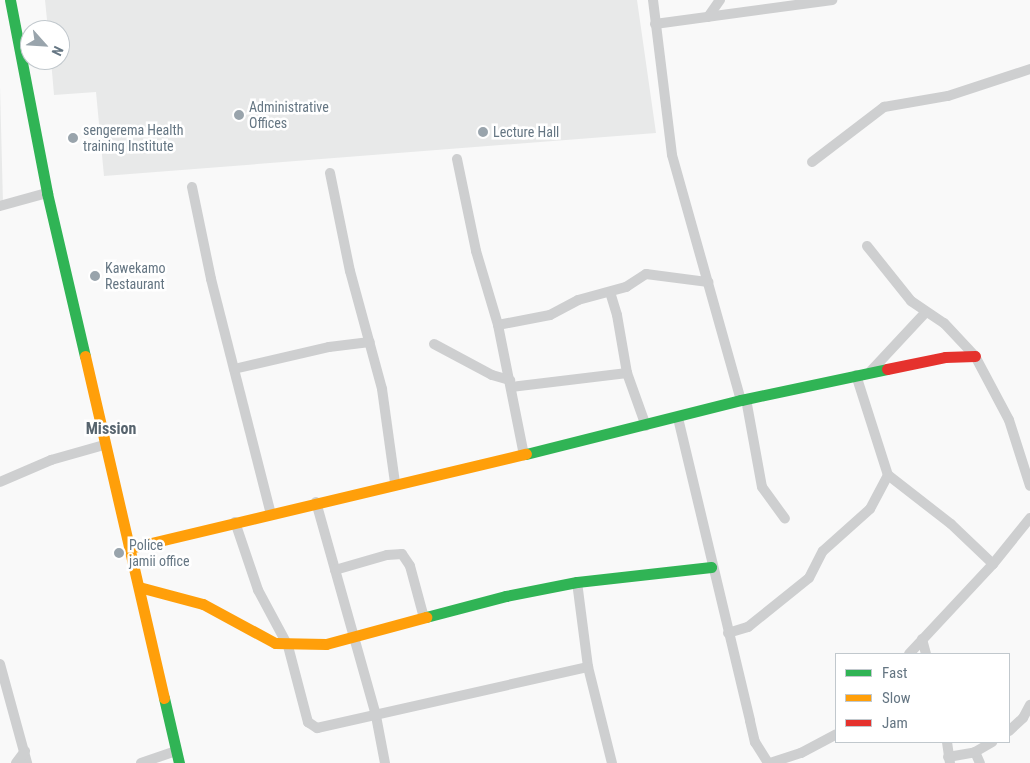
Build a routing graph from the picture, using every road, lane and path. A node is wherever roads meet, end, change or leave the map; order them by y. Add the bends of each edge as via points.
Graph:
1 (10, 0) edge
2 (653, 0) edge
3 (720, 0) edge
4 (832, 0) edge
5 (708, 17) junction
6 (656, 24) junction
7 (1030, 69) edge
8 (457, 159) dead end
9 (812, 162) dead end
10 (330, 173) dead end
11 (192, 187) dead end
12 (47, 193) junction
13 (0, 206) edge
14 (867, 246) dead end
15 (708, 282) junction
16 (610, 292) junction
17 (926, 312) junction
18 (498, 325) junction
19 (370, 342) junction
20 (434, 344) dead end
21 (975, 356) junction
22 (234, 369) junction
23 (870, 372) junction
24 (627, 373) junction
25 (856, 375) junction
26 (510, 384) junction
27 (743, 400) junction
28 (678, 418) junction
29 (646, 426) junction
30 (104, 445) junction
31 (524, 455) junction
32 (888, 475) junction
33 (0, 482) edge
34 (395, 483) junction
35 (1030, 486) edge
36 (316, 502) junction
37 (271, 514) junction
38 (1030, 518) edge
39 (785, 519) dead end
40 (235, 522) junction
41 (130, 548) junction
42 (993, 564) junction
43 (711, 567) junction
44 (335, 570) junction
45 (577, 582) junction
46 (139, 587) junction
47 (424, 618) junction
48 (728, 633) junction
49 (353, 637) junction
50 (922, 639) junction
51 (288, 646) junction
52 (910, 653) edge
53 (926, 653) edge
54 (0, 665) edge
55 (588, 667) junction
56 (1030, 705) edge
57 (376, 716) junction
58 (1010, 730) edge
59 (835, 735) edge
60 (947, 743) edge
61 (990, 743) edge
62 (24, 751) junction
63 (176, 751) junction
64 (975, 752) junction
65 (949, 760) edge
66 (16, 763) edge
67 (27, 763) edge
68 (141, 763) edge
69 (179, 763) edge
70 (385, 763) edge
71 (612, 763) edge
72 (768, 763) edge
73 (980, 763) edge

1 - 12 street
2 - 6 street
3 - 5 street
4 - 5 street
5 - 6 street
6 - 15 street via 668,135
7 - 9 street via 948,96 884,107
8 - 18 street via 476,251
10 - 19 street via 350,271
11 - 22 street
12 - 13 street
12 - 30 street
14 - 17 street via 911,301
15 - 16 street via 646,274
15 - 27 street
16 - 18 street via 578,300 538,318
16 - 24 street
17 - 21 street via 944,323
17 - 23 street
18 - 26 street
19 - 22 street via 329,347
19 - 34 street via 382,389
20 - 26 street
21 - 23 street via 945,358
21 - 35 street via 1009,420
22 - 37 street
23 - 25 street
24 - 26 street
24 - 29 street
25 - 27 street
25 - 32 street
26 - 31 street
27 - 28 street
27 - 39 street via 762,487
28 - 29 street
28 - 43 street
29 - 31 street
30 - 33 street via 51,460
30 - 41 street
31 - 34 street
32 - 42 street via 951,524
32 - 48 street via 870,508 823,551 809,578 748,627
34 - 36 street
36 - 37 street
36 - 44 street
37 - 40 street
38 - 42 street
40 - 41 street
40 - 51 street via 258,590
41 - 46 street
42 - 50 street
43 - 45 street
43 - 48 street
44 - 47 street via 387,554 402,554 410,566
44 - 49 street
45 - 47 street via 506,596
45 - 55 street
46 - 51 street via 203,604 256,635
46 - 63 street
47 - 49 street
48 - 72 street via 755,742
49 - 51 street via 326,644
49 - 57 street
50 - 52 street
50 - 53 street
51 - 57 street via 308,722 317,728
54 - 62 street
55 - 57 street
55 - 71 street
56 - 58 street via 1023,718
57 - 70 street
59 - 72 street via 801,753
60 - 65 street
61 - 64 street
62 - 66 street
62 - 67 street
63 - 68 street
63 - 69 street
64 - 65 street
64 - 73 street

